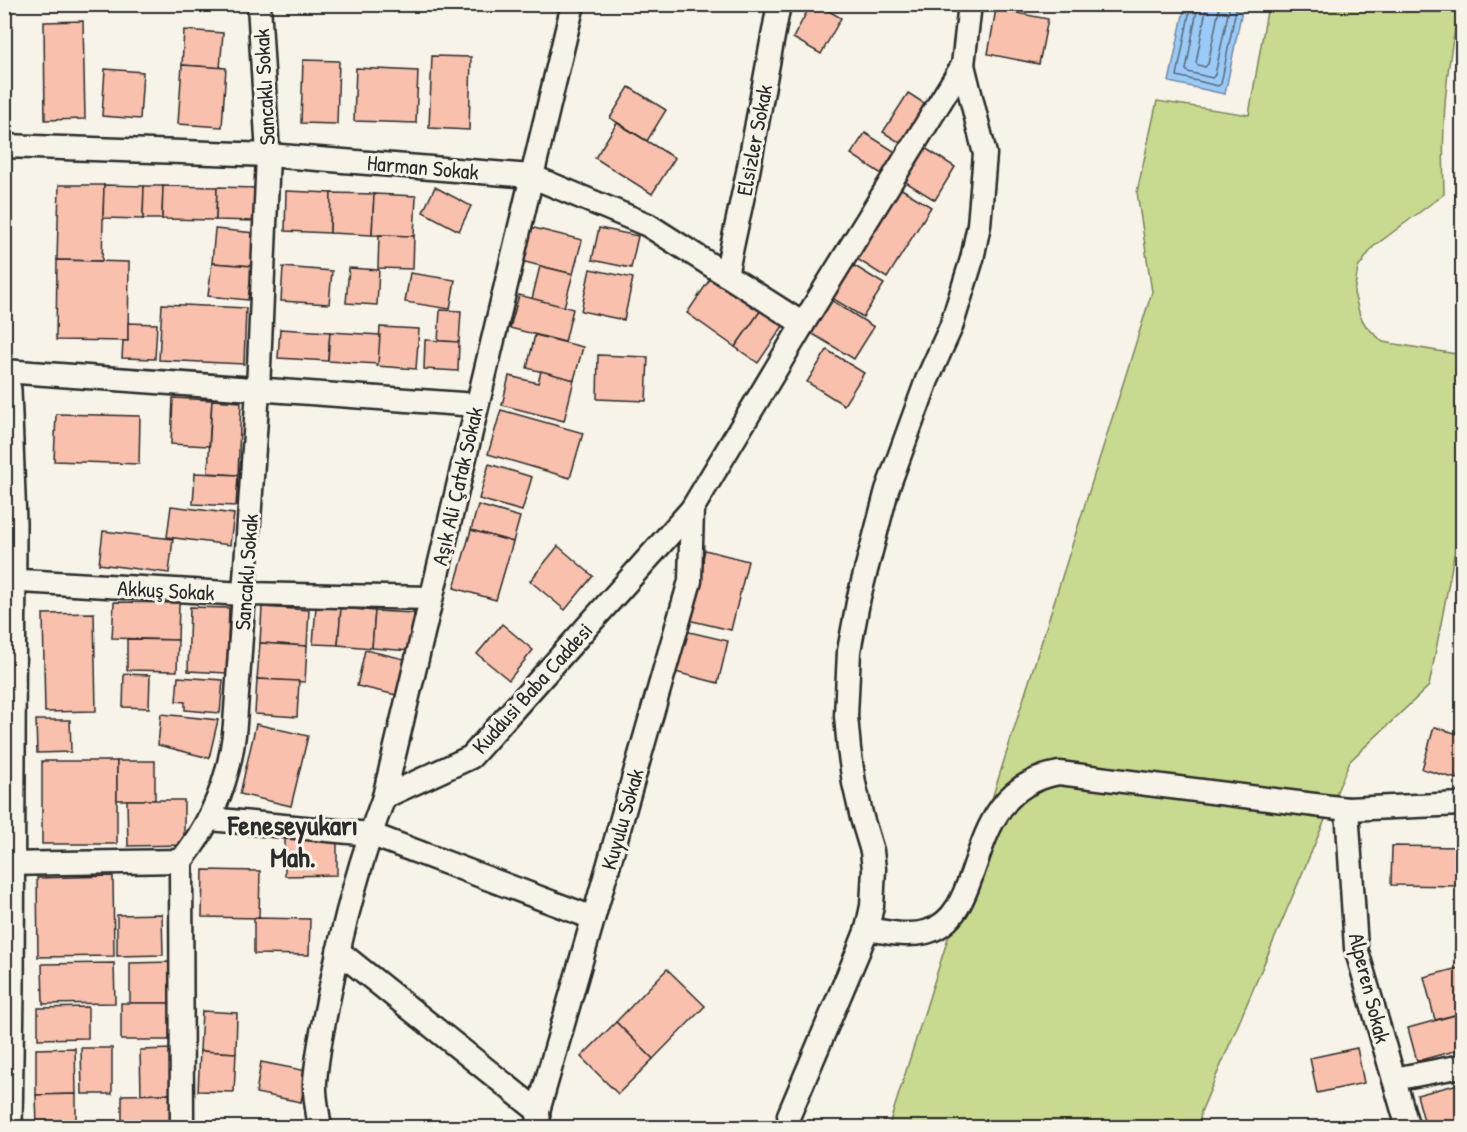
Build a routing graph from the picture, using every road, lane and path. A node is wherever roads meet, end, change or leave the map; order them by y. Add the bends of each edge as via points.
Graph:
1 (259, 4) edge
2 (573, 4) edge
3 (779, 4) edge
4 (970, 4) edge
5 (963, 65) junction
6 (4, 146) edge
7 (268, 155) junction
8 (531, 176) junction
9 (726, 275) junction
10 (803, 324) junction
11 (4, 371) edge
12 (4, 390) edge
13 (258, 390) junction
14 (476, 405) junction
15 (692, 508) junction
16 (6, 580) edge
17 (244, 594) junction
18 (431, 598) junction
19 (6, 763) edge
20 (384, 797) junction
21 (1462, 804) edge
22 (1347, 809) junction
23 (210, 819) junction
24 (370, 834) junction
25 (181, 861) junction
26 (6, 864) edge
27 (593, 918) junction
28 (867, 929) junction
29 (6, 944) edge
30 (338, 951) junction
31 (1462, 1066) edge
32 (1394, 1079) junction
33 (789, 1115) dead end
34 (538, 1120) edge
35 (5, 1128) edge
36 (182, 1128) edge
37 (320, 1128) edge
38 (1408, 1128) edge

1 - 7 street, Sancaklı Sokak
2 - 8 street, Aşık Ali Çatak Sokak
3 - 9 street, Elsizler Sokak
4 - 5 street
5 - 10 street, Kuddusi Baba Caddesi
5 - 28 street via 985,154 976,236 963,293 887,490 849,651 849,748 874,869
6 - 7 street, Harman Sokak
7 - 8 street, Harman Sokak
7 - 13 street, Sancaklı Sokak
8 - 9 street, Harman Sokak via 648,225
8 - 14 street, Aşık Ali Çatak Sokak
9 - 10 street, Harman Sokak
10 - 15 street, Kuddusi Baba Caddesi
11 - 13 street
12 - 16 main road via 9,522
13 - 14 street
13 - 17 street, Sancaklı Sokak
14 - 18 street, Aşık Ali Çatak Sokak
15 - 20 street, Kuddusi Baba Caddesi via 471,757
15 - 27 street, Kuyulu Sokak via 690,581
16 - 17 street, Akkuş Sokak
16 - 19 main road
17 - 18 street, Akkuş Sokak
17 - 23 street, Sancaklı Sokak via 233,746 223,788
18 - 20 street, Aşık Ali Çatak Sokak
19 - 26 main road
20 - 24 street
21 - 22 street
22 - 28 street via 1059,773 1045,776 1021,787 1002,805 991,823 961,902 947,920 918,934
22 - 32 street, Alperen Sokak via 1356,948
23 - 24 street
23 - 25 street, Sancaklı Sokak
24 - 27 street
24 - 30 street
25 - 26 street
25 - 36 street
26 - 29 main road
27 - 34 street, Kuyulu Sokak
28 - 33 street
29 - 35 main road
30 - 34 street
30 - 37 street via 315,1084
31 - 32 street
32 - 38 street, Alperen Sokak

